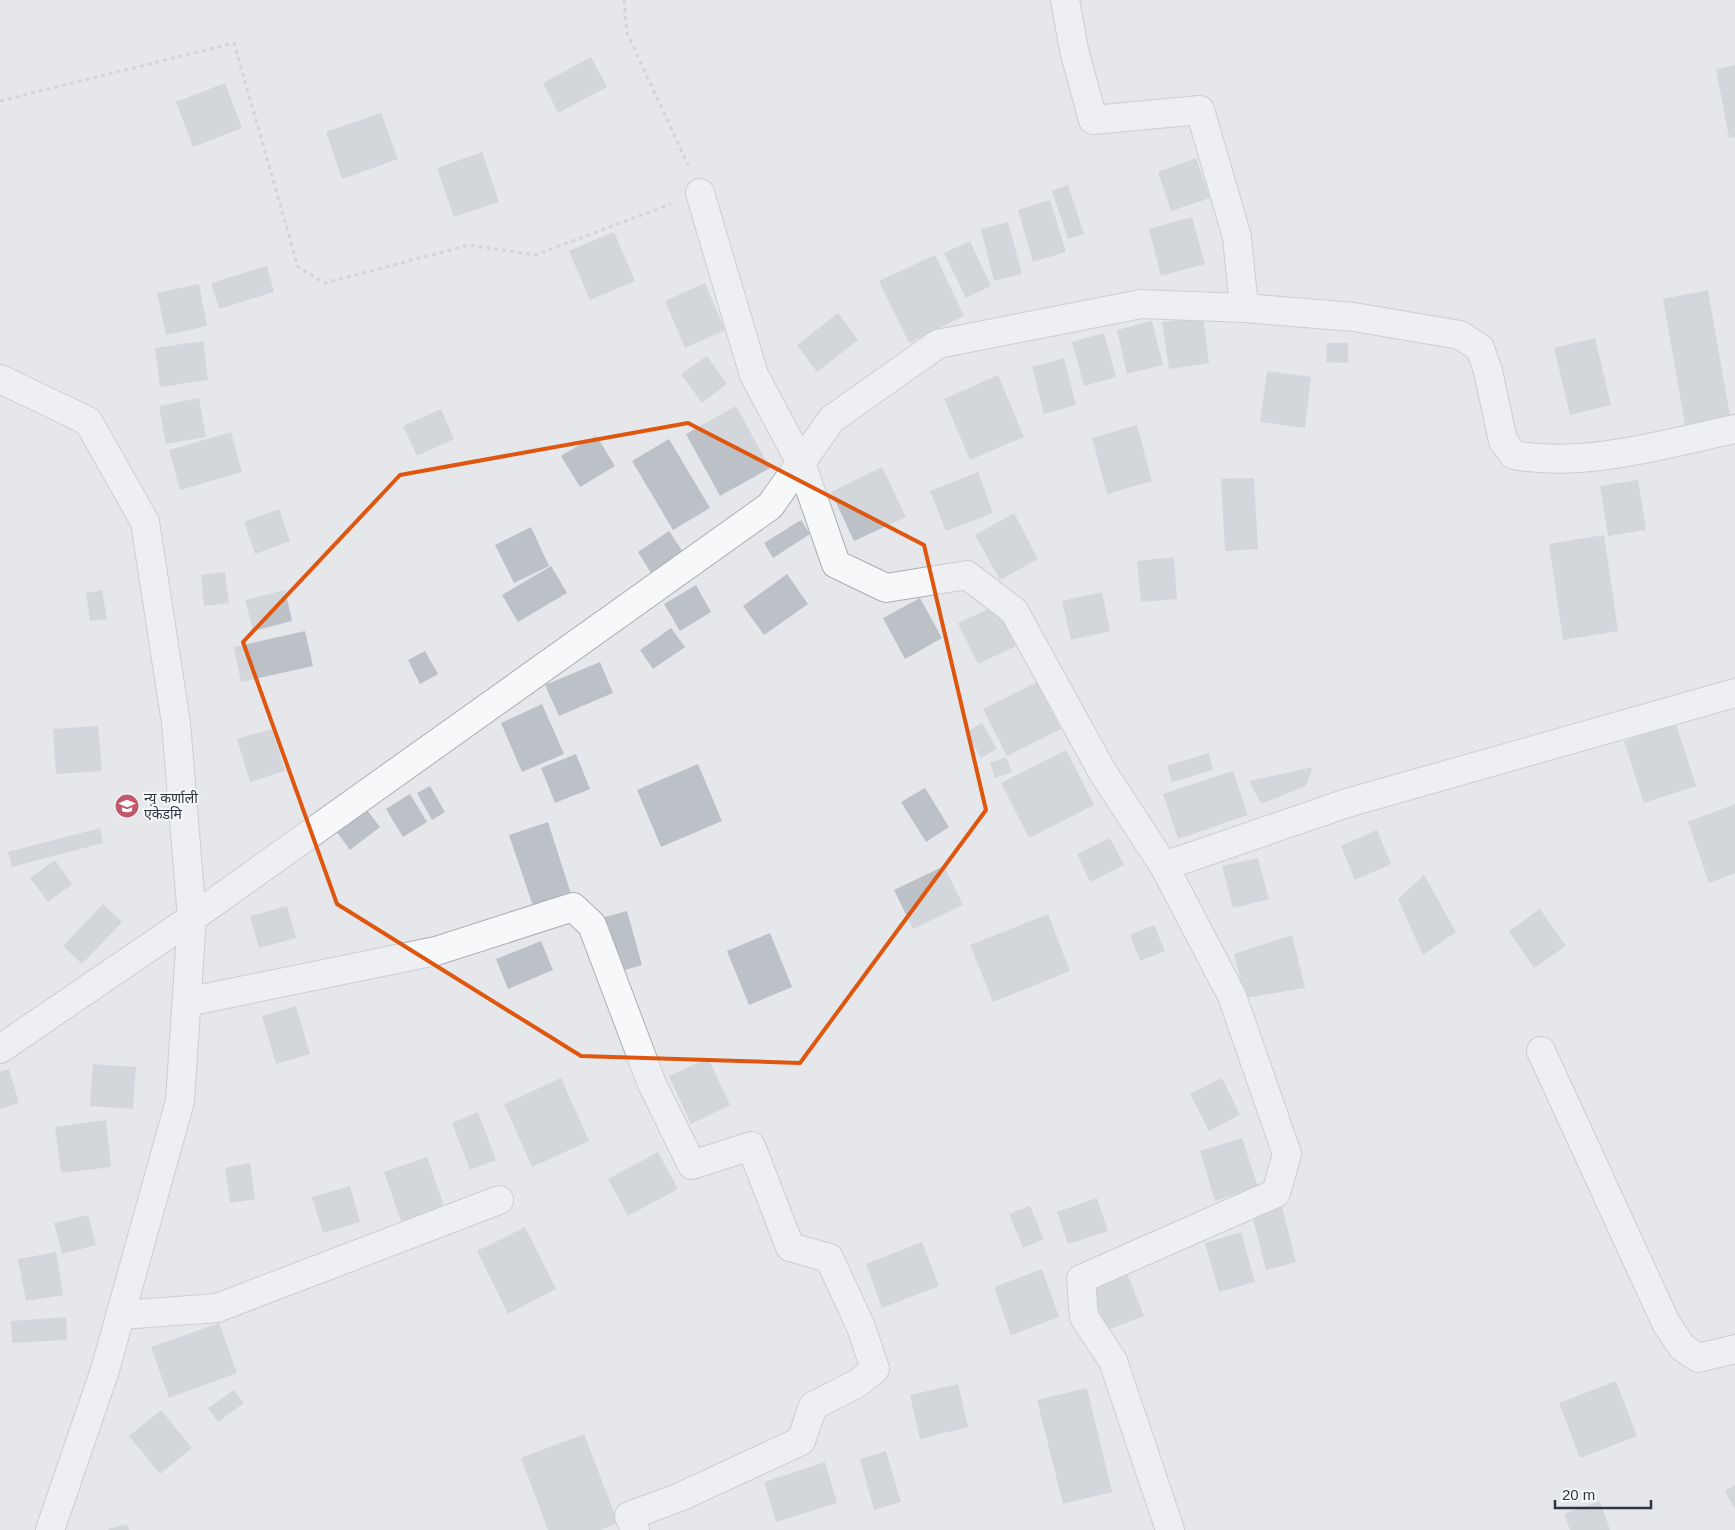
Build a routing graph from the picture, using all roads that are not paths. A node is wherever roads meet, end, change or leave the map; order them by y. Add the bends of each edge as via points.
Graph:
1 (1065, 0) edge
2 (700, 193) road end
3 (1244, 308) junction
4 (0, 379) edge
5 (1735, 429) edge
6 (801, 463) junction
7 (1734, 695) edge
8 (1164, 866) junction
9 (192, 918) junction
10 (187, 1002) junction
11 (0, 1049) edge
12 (1540, 1051) dead end
13 (499, 1200) dead end
14 (121, 1315) junction
15 (1735, 1349) edge
16 (50, 1530) edge
17 (635, 1530) edge
18 (1170, 1530) edge

1 - 3 street via 1074,50 1093,120 1200,110 1237,237
2 - 6 street via 754,375
3 - 5 street via 1354,317 1460,335 1480,348 1503,441 1514,455 1535,459 1614,454
3 - 6 street via 1141,304 938,344 832,419
4 - 9 street via 88,421 145,522 176,723
6 - 8 street via 836,564 886,588 967,575 1014,611 1102,771
6 - 9 street via 770,506
7 - 8 street via 1347,803
8 - 18 street via 1232,996 1287,1154 1276,1193 1081,1279 1084,1317 1112,1361
9 - 10 street
9 - 11 street
10 - 14 street via 180,1101
10 - 17 street via 436,951 573,907 592,925 652,1084 692,1165 751,1146 790,1247 829,1258 861,1327 875,1369 858,1383 813,1406 801,1441 680,1498 629,1516
12 - 15 street via 1666,1323 1682,1347 1698,1358
13 - 14 street via 217,1308
14 - 16 street

